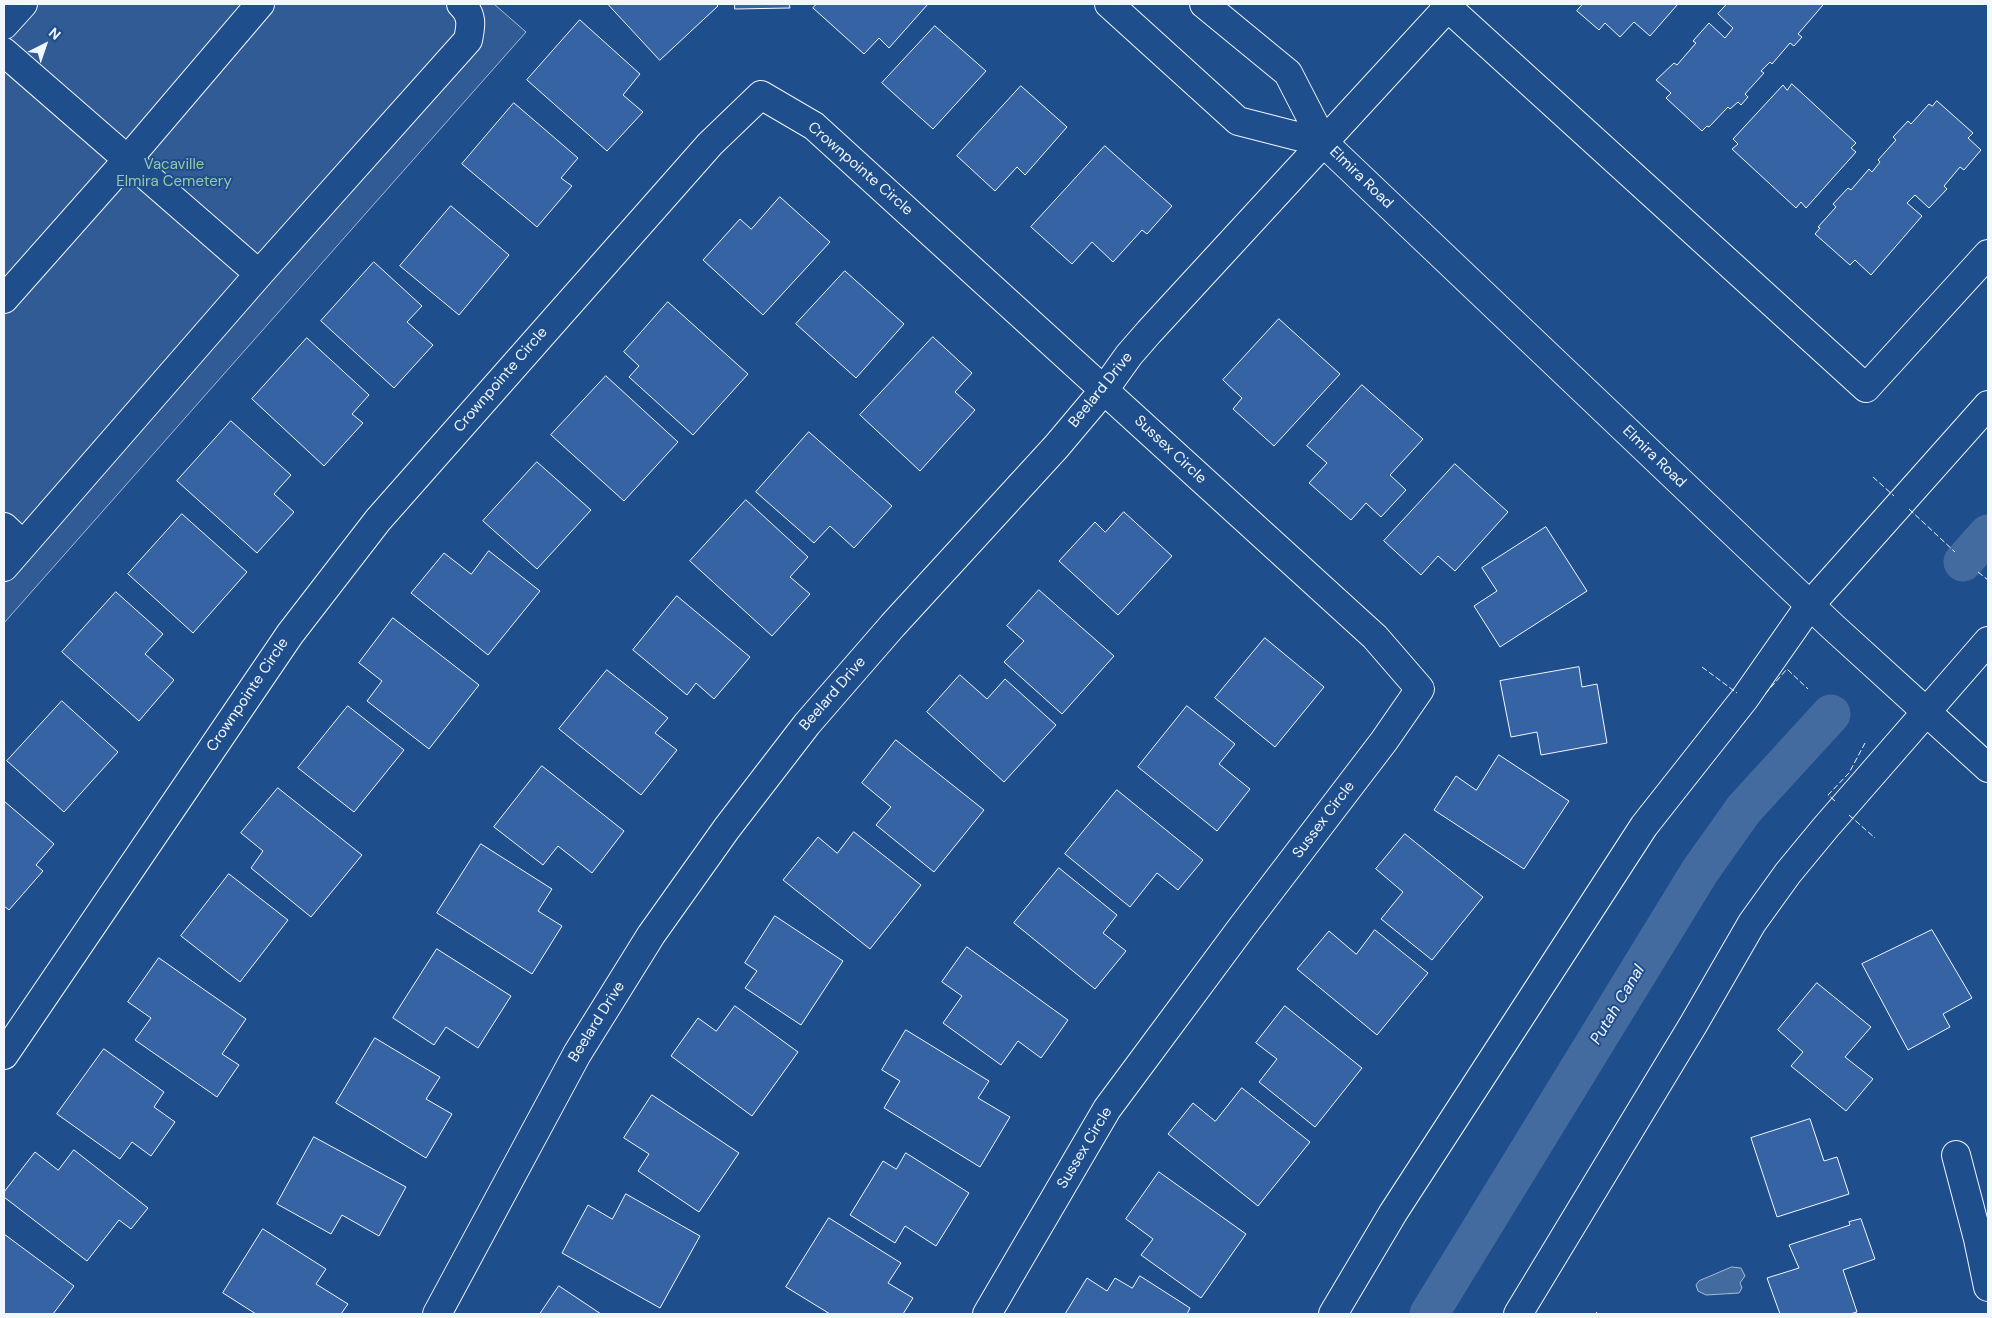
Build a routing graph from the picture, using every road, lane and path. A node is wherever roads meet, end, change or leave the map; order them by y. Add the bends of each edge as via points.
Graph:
1 (23, 4) edge
2 (260, 4) edge
3 (461, 4) edge
4 (1109, 4) edge
5 (1204, 4) edge
6 (1446, 5) edge
7 (4, 25) edge
8 (4, 52) edge
9 (1324, 143) junction
10 (128, 159) junction
11 (1988, 254) edge
12 (259, 274) junction
13 (4, 299) edge
14 (1104, 390) junction
15 (1988, 405) edge
16 (14, 536) edge
17 (4, 567) edge
18 (1810, 605) junction
19 (1988, 640) edge
20 (1926, 711) junction
21 (1988, 768) edge
22 (4, 1055) edge
23 (1956, 1156) dead end
24 (1988, 1286) edge
25 (437, 1314) edge
26 (987, 1314) edge
27 (1333, 1314) edge
28 (1518, 1314) edge

1 - 7 street
2 - 10 street
3 - 12 street via 468,10 471,24 468,40
4 - 9 street, Elmira Road via 1238,121
5 - 9 street, Elmira Road via 1288,73
6 - 9 street, Beelard Drive
6 - 11 street via 1866,388
8 - 10 street
9 - 14 street, Beelard Drive via 1149,332
9 - 18 street, Elmira Road
10 - 12 street
10 - 13 street
12 - 16 street
14 - 22 street, Crownpointe Circle via 814,126 761,95 710,144 378,520 290,634
14 - 25 street, Beelard Drive via 813,717 727,828 652,935 577,1054
14 - 26 street, Sussex Circle via 1375,638 1420,689 1107,1109
15 - 18 street
16 - 17 street
18 - 20 street, Elmira Road
18 - 27 street via 1745,698 1644,826 1393,1213
19 - 20 street
20 - 21 street, Elmira Road
20 - 28 street via 1788,873 1752,923
23 - 24 street

